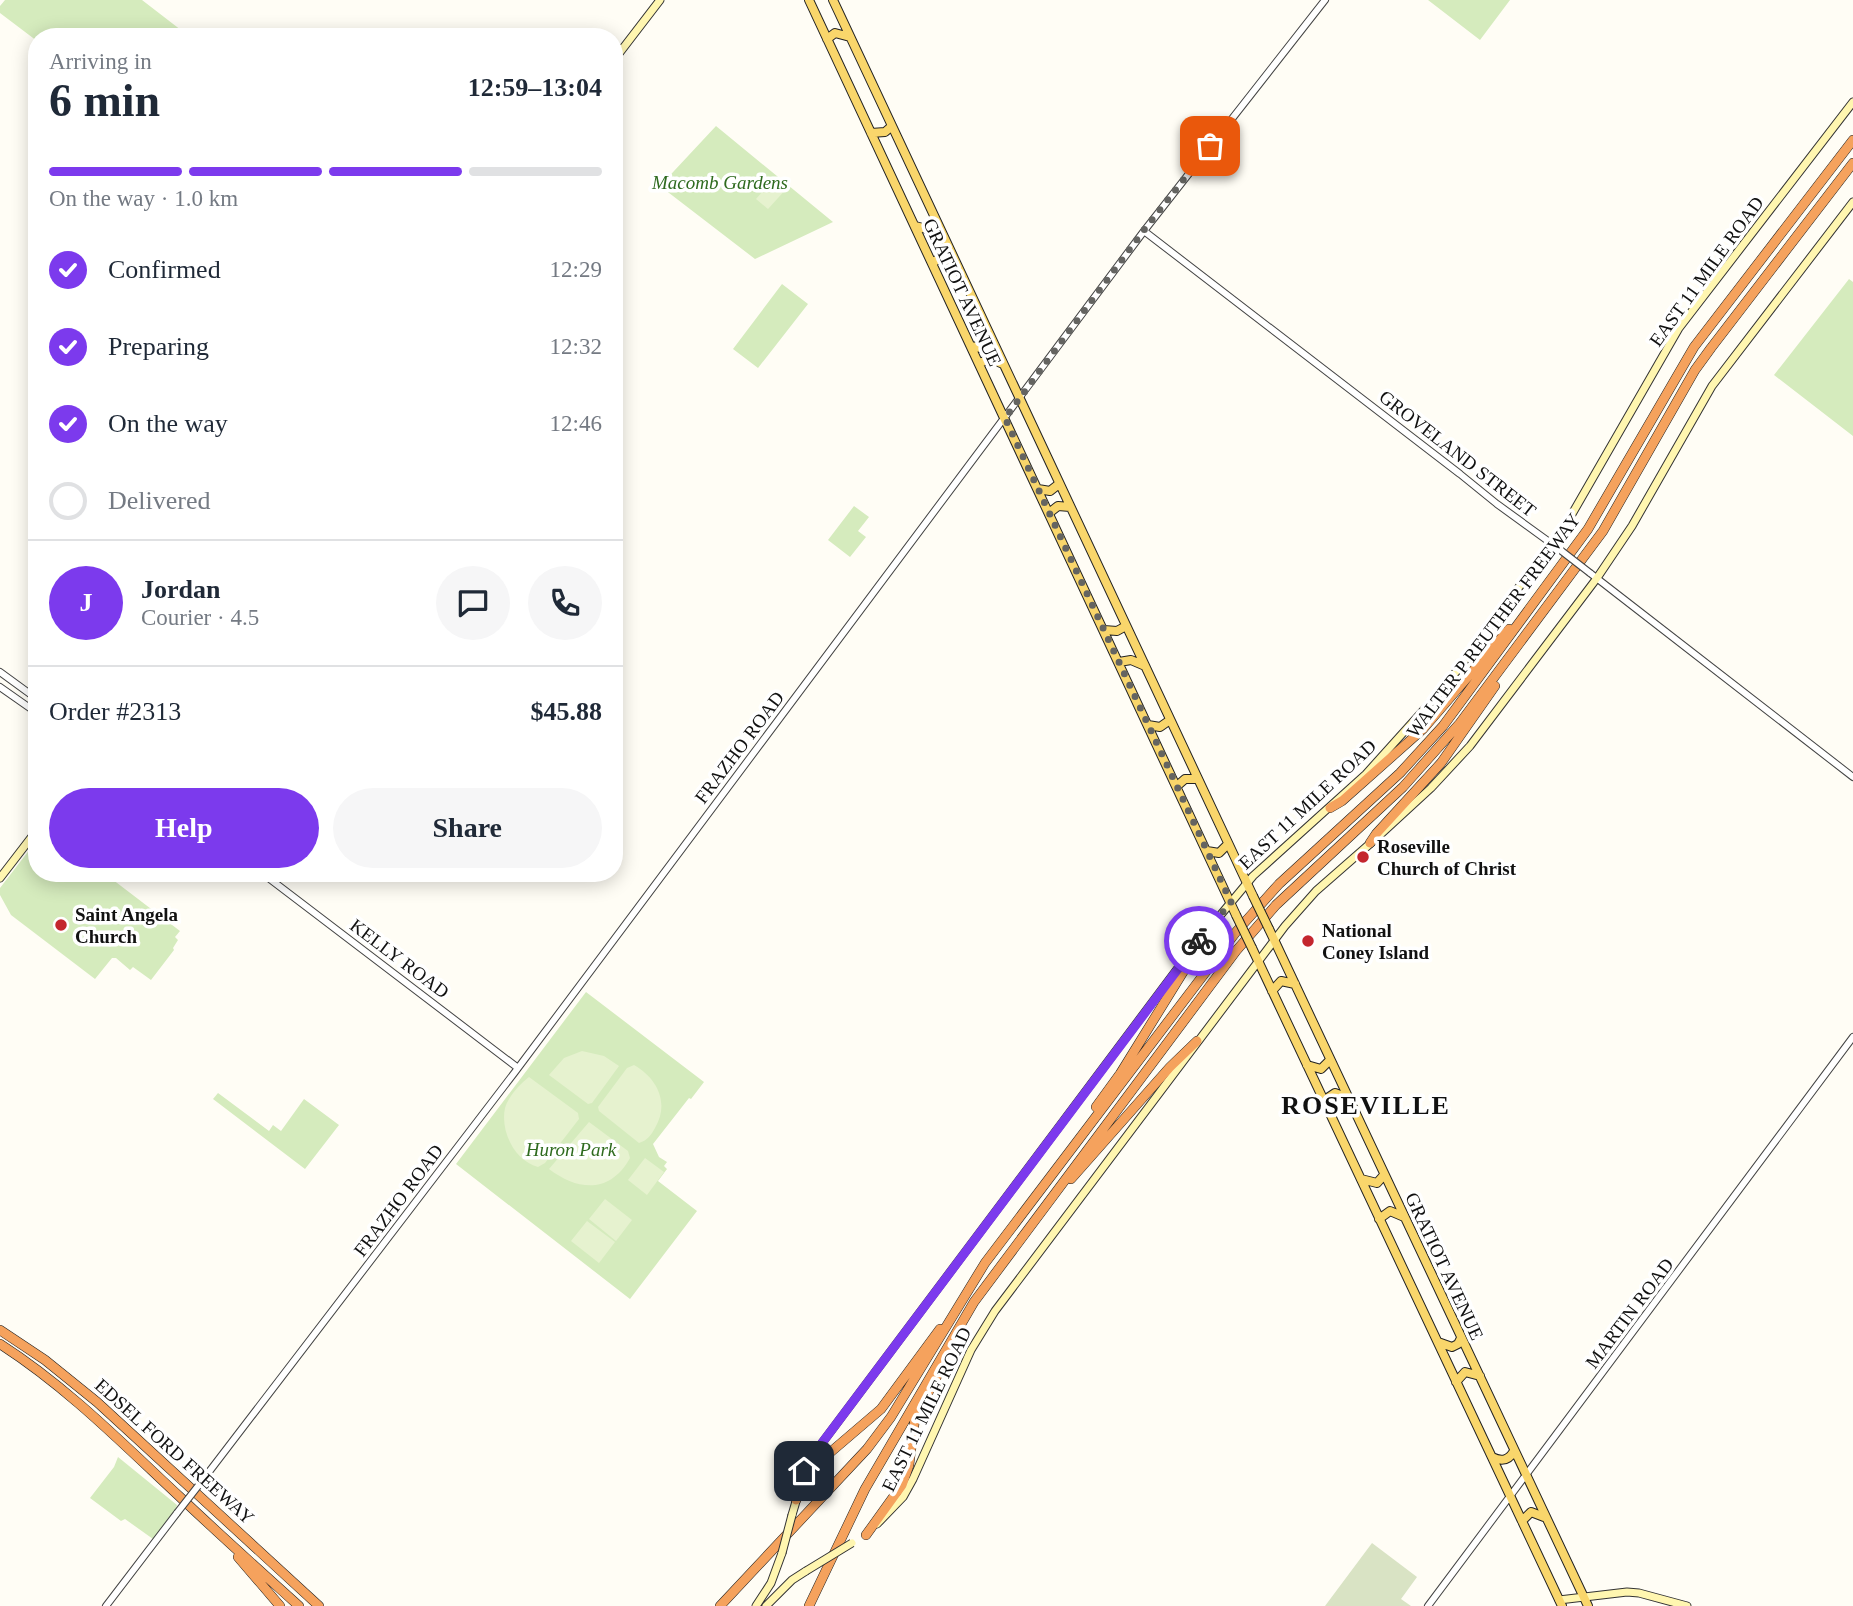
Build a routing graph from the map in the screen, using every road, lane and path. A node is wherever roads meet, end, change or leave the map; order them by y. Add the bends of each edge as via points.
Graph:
1 (660, 0) edge
2 (809, 0) edge
3 (833, 0) edge
4 (1325, 0) edge
5 (850, 37) junction
6 (827, 39) junction
7 (623, 48) edge
8 (1853, 102) edge
9 (892, 126) junction
10 (871, 133) junction
11 (1853, 140) edge
12 (1853, 163) edge
13 (1853, 202) edge
14 (936, 221) junction
15 (915, 226) junction
16 (1144, 230) junction
17 (955, 261) junction
18 (932, 263) junction
19 (993, 342) junction
20 (971, 346) junction
21 (979, 363) junction
22 (1003, 364) junction
23 (1019, 398) junction
24 (1005, 418) junction
25 (1059, 484) junction
26 (1038, 489) junction
27 (1070, 508) junction
28 (1049, 513) junction
29 (1555, 546) junction
30 (1562, 566) junction
31 (1593, 575) junction
32 (1126, 626) junction
33 (1104, 630) junction
34 (1529, 631) junction
35 (1119, 662) junction
36 (1144, 666) junction
37 (0, 675) edge
38 (0, 687) edge
39 (28, 693) edge
40 (28, 706) edge
41 (1170, 720) junction
42 (1148, 725) junction
43 (1853, 777) edge
44 (1198, 779) junction
45 (1177, 786) junction
46 (1330, 808) junction
47 (28, 842) edge
48 (1370, 843) junction
49 (1228, 844) junction
50 (1207, 851) junction
51 (0, 878) edge
52 (274, 882) edge
53 (1247, 883) junction
54 (1231, 902) junction
55 (1214, 922) junction
56 (1274, 939) junction
57 (1257, 960) junction
58 (1295, 984) junction
59 (1272, 990) junction
60 (1853, 1037) edge
61 (1197, 1041) junction
62 (1330, 1060) junction
63 (1307, 1065) junction
64 (518, 1068) junction
65 (1348, 1098) junction
66 (1323, 1101) junction
67 (1062, 1160) junction
68 (1384, 1175) junction
69 (1361, 1180) junction
70 (1404, 1217) junction
71 (1379, 1219) junction
72 (1005, 1258) junction
73 (953, 1314) junction
74 (0, 1324) edge
75 (961, 1325) junction
76 (0, 1330) edge
77 (1461, 1338) junction
78 (1438, 1342) junction
79 (0, 1346) edge
80 (1480, 1376) junction
81 (1455, 1382) junction
82 (76, 1385) junction
83 (1514, 1451) junction
84 (1492, 1457) junction
85 (1526, 1476) junction
86 (1511, 1497) junction
87 (796, 1500) junction
88 (1547, 1519) junction
89 (1522, 1521) junction
90 (214, 1529) junction
91 (866, 1535) junction
92 (777, 1567) junction
93 (792, 1580) junction
94 (732, 1591) junction
95 (1586, 1602) edge
96 (1561, 1603) edge
97 (106, 1606) edge
98 (280, 1606) edge
99 (299, 1606) edge
100 (319, 1606) edge
101 (713, 1606) edge
102 (720, 1606) edge
103 (756, 1606) edge
104 (766, 1606) edge
105 (809, 1606) edge
106 (1428, 1606) edge
107 (1687, 1606) edge

1 - 7 main road
2 - 6 main road, GRATIOT AVENUE
3 - 5 main road, GRATIOT AVENUE
4 - 16 street, FRAZHO ROAD
5 - 6 main road via 835,33
5 - 9 main road, GRATIOT AVENUE
6 - 10 main road, GRATIOT AVENUE
8 - 29 main road, EAST 11 MILE ROAD via 1679,328
9 - 10 main road
9 - 14 main road, GRATIOT AVENUE
10 - 15 main road, GRATIOT AVENUE
11 - 30 highway, WALTER P REUTHER FREEWAY via 1694,347
12 - 34 highway, WALTER P REUTHER FREEWAY via 1695,370 1603,531
13 - 31 main road, EAST 11 MILE ROAD via 1712,386 1632,526
14 - 15 main road via 927,229
14 - 17 main road, GRATIOT AVENUE
15 - 18 main road, GRATIOT AVENUE
16 - 23 street, FRAZHO ROAD
16 - 29 street, GROVELAND STREET
17 - 18 main road via 940,258
17 - 19 main road, GRATIOT AVENUE
18 - 20 main road, GRATIOT AVENUE
19 - 20 main road via 986,349
19 - 22 main road, GRATIOT AVENUE
20 - 21 main road, GRATIOT AVENUE
21 - 22 main road via 991,359
21 - 24 main road, GRATIOT AVENUE
22 - 23 main road, GRATIOT AVENUE
23 - 24 street, FRAZHO ROAD
23 - 25 main road, GRATIOT AVENUE
24 - 26 main road, GRATIOT AVENUE
24 - 64 street, FRAZHO ROAD
25 - 26 main road via 1050,491
25 - 27 main road, GRATIOT AVENUE
26 - 28 main road, GRATIOT AVENUE
27 - 28 main road via 1058,506
27 - 32 main road, GRATIOT AVENUE
28 - 33 main road, GRATIOT AVENUE
29 - 31 street, GROVELAND STREET, bridge
29 - 46 main road, EAST 11 MILE ROAD via 1429,707
30 - 46 highway via 1423,729
30 - 67 highway, WALTER P REUTHER FREEWAY via 1422,751 1245,921
31 - 43 street, GROVELAND STREET
31 - 48 main road, EAST 11 MILE ROAD via 1470,746
32 - 33 main road
32 - 36 main road, GRATIOT AVENUE
33 - 35 main road, GRATIOT AVENUE
34 - 48 highway via 1441,763
34 - 72 highway, WALTER P REUTHER FREEWAY via 1432,757 1297,884 1236,951
35 - 36 main road via 1131,660
35 - 42 main road, GRATIOT AVENUE
36 - 41 main road, GRATIOT AVENUE
37 - 39 street
38 - 40 street
41 - 42 main road via 1160,727
41 - 44 main road, GRATIOT AVENUE
42 - 45 main road, GRATIOT AVENUE
44 - 45 main road via 1185,779
44 - 49 main road, GRATIOT AVENUE
45 - 50 main road, GRATIOT AVENUE
46 - 53 main road, EAST 11 MILE ROAD
47 - 51 main road
48 - 56 main road, EAST 11 MILE ROAD via 1317,891
49 - 50 main road via 1219,853
49 - 53 main road, GRATIOT AVENUE
50 - 54 main road, GRATIOT AVENUE
52 - 64 street, KELLY ROAD
53 - 54 main road, EAST 11 MILE ROAD
53 - 56 main road, GRATIOT AVENUE, bridge
54 - 55 main road, EAST 11 MILE ROAD
54 - 57 main road, GRATIOT AVENUE, bridge
55 - 67 highway
55 - 87 main road, EAST 11 MILE ROAD via 819,1447 804,1471
56 - 57 main road, EAST 11 MILE ROAD
56 - 58 main road, GRATIOT AVENUE
57 - 59 main road, GRATIOT AVENUE
57 - 61 main road, EAST 11 MILE ROAD
58 - 59 main road via 1281,981
58 - 62 main road, GRATIOT AVENUE
59 - 63 main road, GRATIOT AVENUE
60 - 85 street, MARTIN ROAD
61 - 72 highway via 1138,1102
61 - 91 main road, EAST 11 MILE ROAD via 982,1329 913,1479
62 - 63 main road via 1321,1069
62 - 65 main road, GRATIOT AVENUE
63 - 66 main road, GRATIOT AVENUE
64 - 97 street, FRAZHO ROAD, bridge
65 - 66 main road via 1335,1093
65 - 68 main road, GRATIOT AVENUE
66 - 69 main road, GRATIOT AVENUE
67 - 73 highway, WALTER P REUTHER FREEWAY
68 - 69 main road via 1377,1183
68 - 70 main road, GRATIOT AVENUE
69 - 71 main road, GRATIOT AVENUE
70 - 71 main road via 1390,1211
70 - 77 main road, GRATIOT AVENUE
71 - 78 main road, GRATIOT AVENUE
72 - 75 highway, WALTER P REUTHER FREEWAY
73 - 87 highway via 880,1409 819,1462
73 - 94 highway, WALTER P REUTHER FREEWAY via 867,1450
74 - 82 highway via 46,1356
75 - 91 highway via 915,1418 902,1485
75 - 105 highway, WALTER P REUTHER FREEWAY via 865,1489
76 - 82 highway, EDSEL FORD FREEWAY
77 - 78 main road via 1452,1347
77 - 80 main road, GRATIOT AVENUE
78 - 81 main road, GRATIOT AVENUE
79 - 90 highway, EDSEL FORD FREEWAY via 84,1407
80 - 81 main road via 1465,1372
80 - 83 main road, GRATIOT AVENUE
81 - 84 main road, GRATIOT AVENUE
82 - 100 highway, EDSEL FORD FREEWAY
83 - 84 main road via 1507,1459
83 - 85 main road, GRATIOT AVENUE
84 - 86 main road, GRATIOT AVENUE
85 - 86 street, MARTIN ROAD
85 - 88 main road, GRATIOT AVENUE
86 - 89 main road, GRATIOT AVENUE
86 - 106 street, MARTIN ROAD
87 - 92 main road, EAST 11 MILE ROAD, bridge
88 - 89 main road via 1531,1512
88 - 95 main road, GRATIOT AVENUE
89 - 96 main road, GRATIOT AVENUE
90 - 98 highway
90 - 99 highway, EDSEL FORD FREEWAY
91 - 93 main road, EAST 11 MILE ROAD, bridge
92 - 93 main road via 782,1578
92 - 103 main road, EAST 11 MILE ROAD
93 - 104 main road, EAST 11 MILE ROAD
94 - 101 highway
94 - 102 highway
95 - 96 main road
95 - 107 main road via 1627,1592

